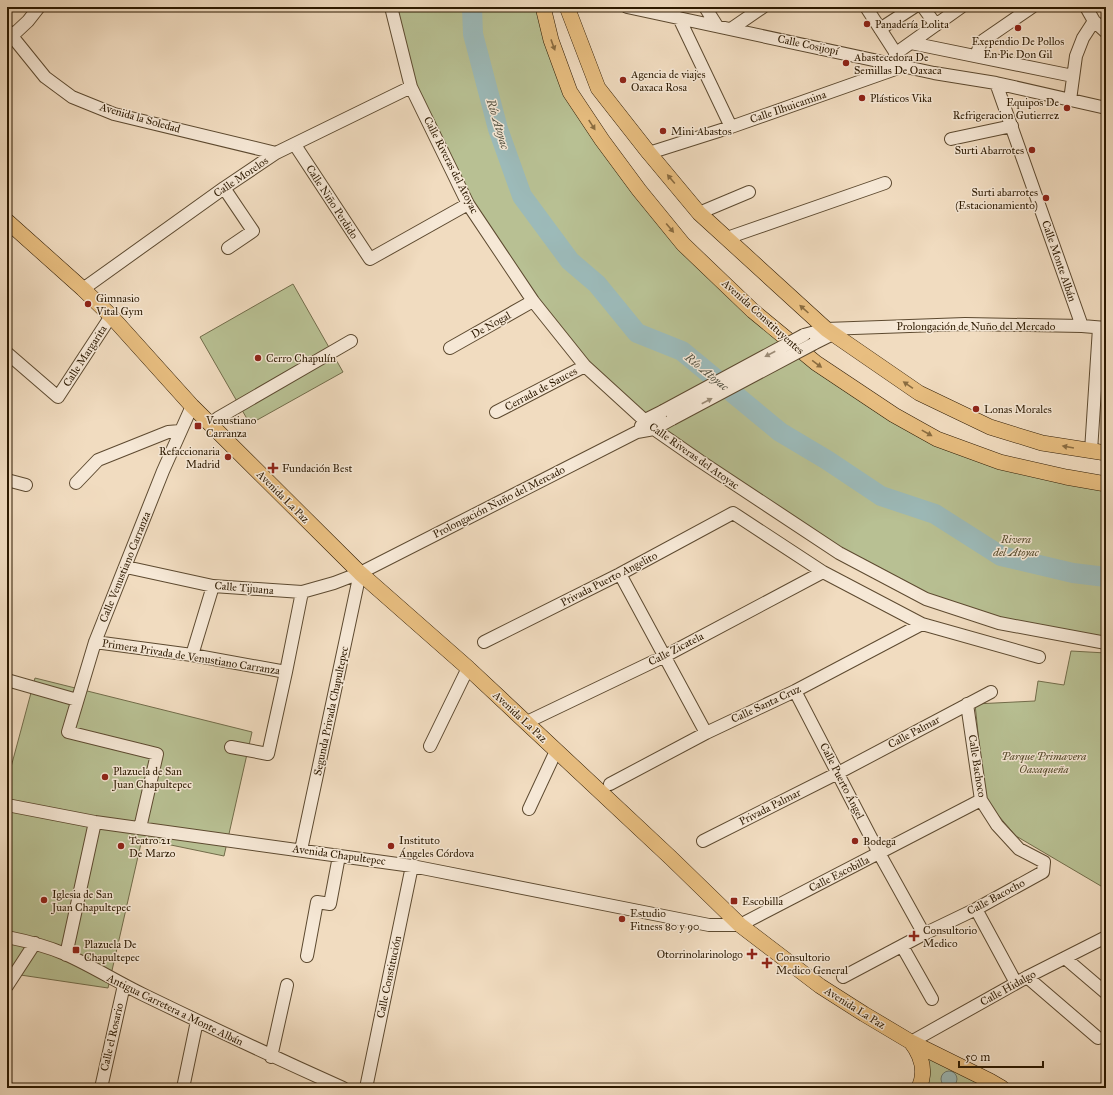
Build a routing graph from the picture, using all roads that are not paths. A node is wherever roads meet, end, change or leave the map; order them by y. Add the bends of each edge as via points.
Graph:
1 (39, 7) edge
2 (391, 7) edge
3 (543, 7) edge
4 (567, 7) edge
5 (627, 7) edge
6 (705, 7) edge
7 (763, 7) edge
8 (866, 7) edge
9 (914, 7) edge
10 (923, 7) edge
11 (961, 7) edge
12 (1032, 7) edge
13 (1086, 7) edge
14 (897, 12) edge
15 (679, 18) junction
16 (1094, 21) junction
17 (936, 25) junction
18 (718, 26) junction
19 (731, 29) junction
20 (880, 29) junction
21 (1106, 32) edge
22 (9, 33) edge
23 (911, 43) junction
24 (895, 54) junction
25 (976, 56) junction
26 (904, 66) junction
27 (1073, 76) junction
28 (996, 83) junction
29 (411, 87) junction
30 (1070, 100) junction
31 (1106, 108) edge
32 (1012, 126) junction
33 (730, 127) junction
34 (951, 139) dead end
35 (295, 145) junction
36 (276, 153) junction
37 (649, 153) junction
38 (885, 184) dead end
39 (224, 188) junction
40 (749, 192) dead end
41 (468, 204) junction
42 (699, 213) junction
43 (7, 221) edge
44 (727, 238) junction
45 (228, 248) dead end
46 (83, 289) junction
47 (533, 302) junction
48 (111, 316) junction
49 (1082, 326) junction
50 (1103, 328) edge
51 (835, 330) junction
52 (350, 341) dead end
53 (450, 348) dead end
54 (7, 353) edge
55 (585, 366) junction
56 (192, 406) junction
57 (496, 412) dead end
58 (644, 420) junction
59 (210, 424) junction
60 (654, 429) junction
61 (180, 432) junction
62 (637, 432) junction
63 (1099, 452) edge
64 (7, 480) edge
65 (76, 483) dead end
66 (1106, 484) edge
67 (26, 485) dead end
68 (126, 567) junction
69 (823, 572) junction
70 (360, 573) junction
71 (620, 574) junction
72 (213, 586) junction
73 (302, 592) junction
74 (922, 624) junction
75 (95, 642) junction
76 (484, 642) dead end
77 (1106, 643) edge
78 (192, 655) junction
79 (665, 656) junction
80 (1039, 657) dead end
81 (468, 668) junction
82 (286, 672) junction
83 (7, 680) edge
84 (795, 692) junction
85 (991, 692) dead end
86 (77, 700) junction
87 (967, 704) junction
88 (527, 722) junction
89 (706, 733) junction
90 (430, 746) dead end
91 (231, 747) dead end
92 (556, 751) junction
93 (838, 773) junction
94 (610, 784) dead end
95 (981, 800) junction
96 (7, 805) edge
97 (530, 809) dead end
98 (95, 822) junction
99 (140, 828) junction
100 (703, 841) dead end
101 (301, 850) junction
102 (879, 853) junction
103 (339, 856) junction
104 (412, 866) junction
105 (1043, 872) joint
106 (976, 909) junction
107 (740, 925) junction
108 (924, 934) junction
109 (7, 937) edge
110 (1106, 937) edge
111 (35, 943) junction
112 (902, 946) junction
113 (66, 955) junction
114 (307, 956) dead end
115 (1065, 958) junction
116 (843, 977) dead end
117 (1021, 980) junction
118 (287, 984) dead end
119 (124, 985) junction
120 (7, 986) edge
121 (1106, 994) edge
122 (932, 999) dead end
123 (197, 1021) junction
124 (1098, 1038) dead end
125 (911, 1042) junction
126 (272, 1057) junction
127 (101, 1088) edge
128 (183, 1088) edge
129 (342, 1088) edge
130 (366, 1088) edge
131 (919, 1088) edge
132 (1002, 1088) edge

1 - 22 street via 28,21
2 - 29 street, Calle Riveras del Atoyac
3 -> 66 main road, Avenida Constituyentes via 551,40 570,92 602,140 683,244 753,311 816,363 894,415 938,439 1000,462
4 - 37 main road via 598,88
5 - 15 street, Calle Cosijopí
6 - 18 street
7 - 19 street
8 - 20 street
9 - 14 street
10 - 17 street
11 - 17 street
12 - 25 street via 981,42
13 - 16 street
14 - 20 street
15 - 18 street, Calle Cosijopí
15 - 33 street
16 - 21 street
16 - 27 street via 1083,38 1076,56
17 - 23 street
18 - 19 street, Calle Cosijopí
19 - 26 street, Calle Cosijopí
20 - 24 street
22 - 36 street, Avenida la Soledad via 45,77 72,97 114,114
23 - 24 street
23 - 25 street
24 - 26 street
25 - 27 street
26 - 28 street, Calle Cosijopí
26 - 33 street, Calle Ilhuicamina
27 - 30 street
28 - 30 street, Calle Cosijopí
28 - 32 street, Calle Monte Albán
29 - 35 street, Calle Morelos
29 - 41 street, Calle Riveras del Atoyac
30 - 31 street, Calle Cosijopí
32 - 34 street
32 - 49 street, Calle Monte Albán
33 - 37 street, Calle Ilhuicamina
35 - 36 street, Calle Morelos
35 - 41 street, Calle Niño Perdido via 370,259
36 - 39 street, Calle Morelos
42 -> 37 main road
38 - 44 street
39 - 45 street via 254,231
39 - 46 street, Calle Morelos
40 - 42 street
41 - 47 street, Calle Riveras del Atoyac
42 - 44 main road
43 - 46 main road, Avenida La Paz
51 -> 44 main road
46 - 48 main road, Avenida La Paz
47 - 53 street, De Nogal
47 - 55 street, Calle Riveras del Atoyac
48 - 54 street, Calle Margarita via 58,397
48 - 56 main road, Avenida La Paz
49 - 50 street, Prolongación de Nuño del Mercado
49 - 51 street, Prolongación de Nuño del Mercado via 965,324
50 - 63 street
51 -> 58 street, bridge via 804,335
60 -> 51 street, Prolongación Nuño del Mercado, bridge
63 -> 51 main road via 1042,443 990,427 919,393
52 - 59 street
55 - 57 street, Cerrada de Sauces
55 - 58 street, Calle Riveras del Atoyac
56 - 59 main road, Avenida La Paz
56 - 61 street, Calle Venustiano Carranza
58 - 60 street, Calle Riveras del Atoyac
58 - 62 street
59 - 70 main road, Avenida La Paz
60 - 62 street, Prolongación Nuño del Mercado
60 - 77 street, Calle Riveras del Atoyac via 839,553 926,599 999,623
61 - 65 street via 168,432 98,460
61 - 68 street, Calle Venustiano Carranza
62 - 70 street, Prolongación Nuño del Mercado
64 - 67 street
68 - 72 street, Calle Tijuana
68 - 75 street, Calle Venustiano Carranza
69 - 71 street, Privada Puerto Angelito via 733,513
69 - 74 street
69 - 79 street, Calle Zicatela
70 - 73 street, Calle Tijuana
70 - 81 main road, Avenida La Paz
70 - 101 street, Segunda Privada Chapultepec
71 - 76 street, Privada Puerto Angelito
71 - 79 street
72 - 73 street, Calle Tijuana
72 - 78 street
73 - 82 street
74 - 80 street
74 - 84 street, Calle Santa Cruz
75 - 78 street, Primera Privada de Venustiano Carranza
75 - 86 street, Calle Venustiano Carranza
78 - 82 street, Primera Privada de Venustiano Carranza
79 - 88 street, Calle Zicatela
79 - 89 street
81 - 88 main road, Avenida La Paz
81 - 90 street
82 - 91 street via 268,754
83 - 86 street
84 - 89 street, Calle Santa Cruz
84 - 93 street, Calle Puerto Ángel
85 - 87 street, Calle Palmar
86 - 99 street, Calle Venustiano Carranza via 68,732 157,754
87 - 93 street, Calle Palmar
87 - 95 street, Calle Bachoco
88 - 92 main road, Avenida La Paz
89 - 94 street, Calle Santa Cruz
92 - 97 street
92 - 107 main road, Avenida La Paz
93 - 100 street, Privada Palmar
93 - 102 street, Calle Puerto Ángel
95 - 102 street, Calle Escobilla
95 - 105 street, Calle Bachoco via 997,825 1019,849 1044,862
96 - 98 street, Avenida Chapultepec
98 - 99 street, Avenida Chapultepec
98 - 113 street
99 - 101 street, Avenida Chapultepec
101 - 103 street, Avenida Chapultepec
102 - 107 street, Calle Escobilla
102 - 108 street, Calle Puerto Ángel
103 - 104 street, Avenida Chapultepec
103 - 114 street via 330,904 317,902
104 - 107 street, Avenida Chapultepec via 710,925
104 - 130 street, Calle Constitución
105 - 106 street, Calle Bacocho
106 - 108 street, Calle Bacocho
106 - 117 street
107 - 125 main road, Avenida La Paz via 820,986
108 - 112 street, Calle Bacocho
109 - 111 street, Antigua Carretera a Monte Albán
110 - 115 street, Calle Hidalgo
111 - 113 street, Antigua Carretera a Monte Albán
111 - 120 street
112 - 116 street, Calle Bacocho
112 - 122 street
113 - 119 street, Antigua Carretera a Monte Albán
115 - 117 street, Calle Hidalgo
115 - 121 street
117 - 124 street
117 - 125 street, Calle Hidalgo
118 - 126 street
119 - 123 street, Antigua Carretera a Monte Albán
119 - 127 street, Calle el Rosario
123 - 126 street, Antigua Carretera a Monte Albán
123 - 128 street
125 - 131 main road via 918,1051 923,1068
125 - 132 main road, Avenida La Paz
126 - 129 street, Antigua Carretera a Monte Albán

